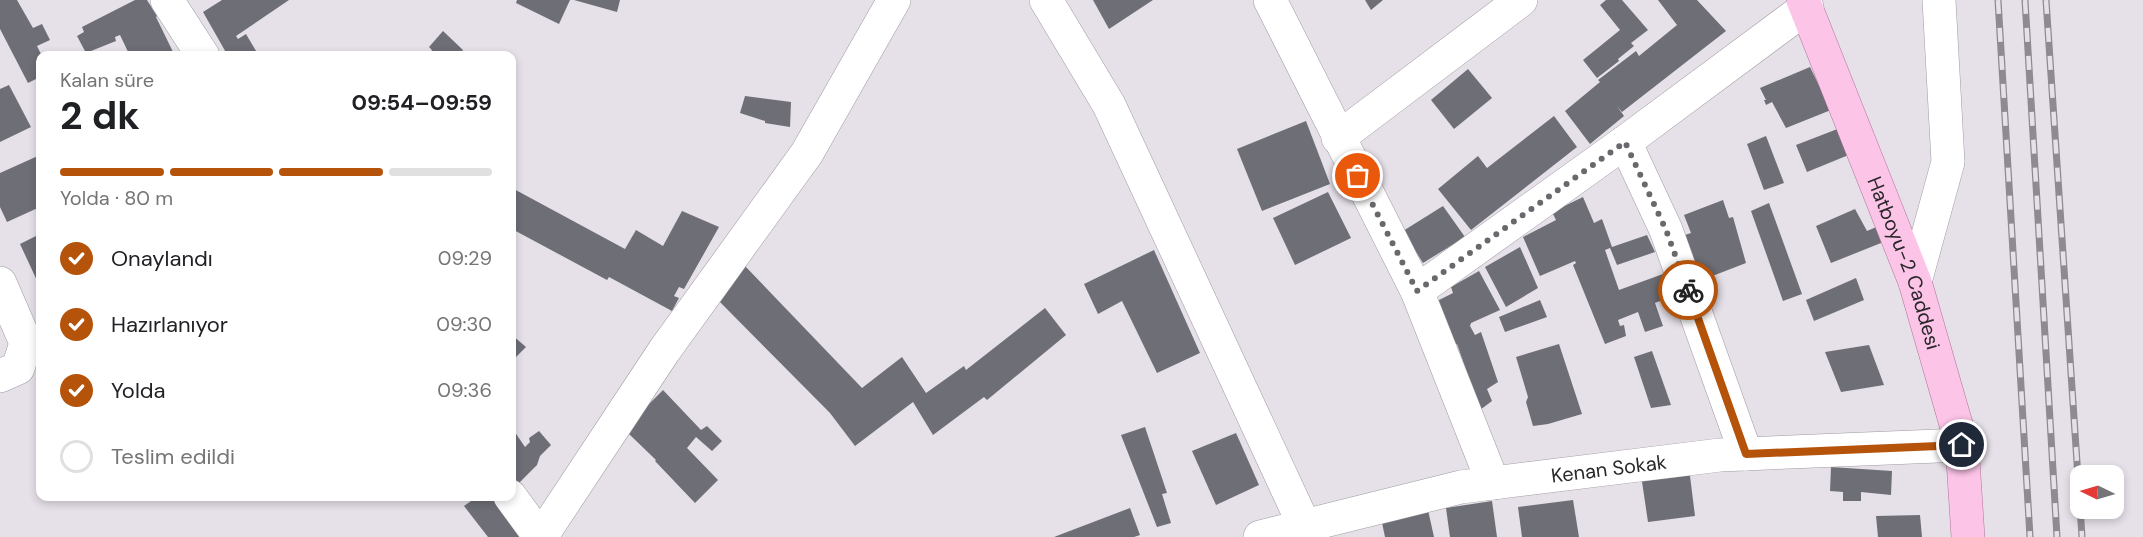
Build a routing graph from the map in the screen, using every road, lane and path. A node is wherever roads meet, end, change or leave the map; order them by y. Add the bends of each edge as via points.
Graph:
1 (167, 0) edge
2 (894, 0) edge
3 (1046, 0) edge
4 (1270, 0) edge
5 (1521, 0) edge
6 (1939, 0) edge
7 (1805, 3) edge
8 (200, 51) edge
9 (1338, 138) junction
10 (1625, 142) junction
11 (1915, 282) junction
12 (0, 283) edge
13 (1417, 291) junction
14 (0, 376) edge
15 (1962, 445) junction
16 (1746, 454) junction
17 (1493, 483) junction
18 (514, 501) edge
19 (1304, 525) junction
20 (541, 537) edge
21 (1260, 537) edge
22 (1968, 537) edge

1 - 8 street
2 - 20 street via 807,153 664,351
3 - 19 street via 1109,105
4 - 9 street
5 - 9 street
6 - 11 street via 1948,162
7 - 10 street
7 - 11 main road, Hatboyu-2 Caddesi
9 - 13 street
10 - 13 street
10 - 16 street via 1666,230
11 - 15 main road, Hatboyu-2 Caddesi
12 - 14 street via 26,344 18,368
13 - 17 street
15 - 16 street, Kenan Sokak
15 - 22 main road, Hatboyu-2 Caddesi
16 - 17 street, Kenan Sokak
17 - 19 street, Kenan Sokak via 1461,487
18 - 20 street
19 - 21 street, Kenan Sokak

